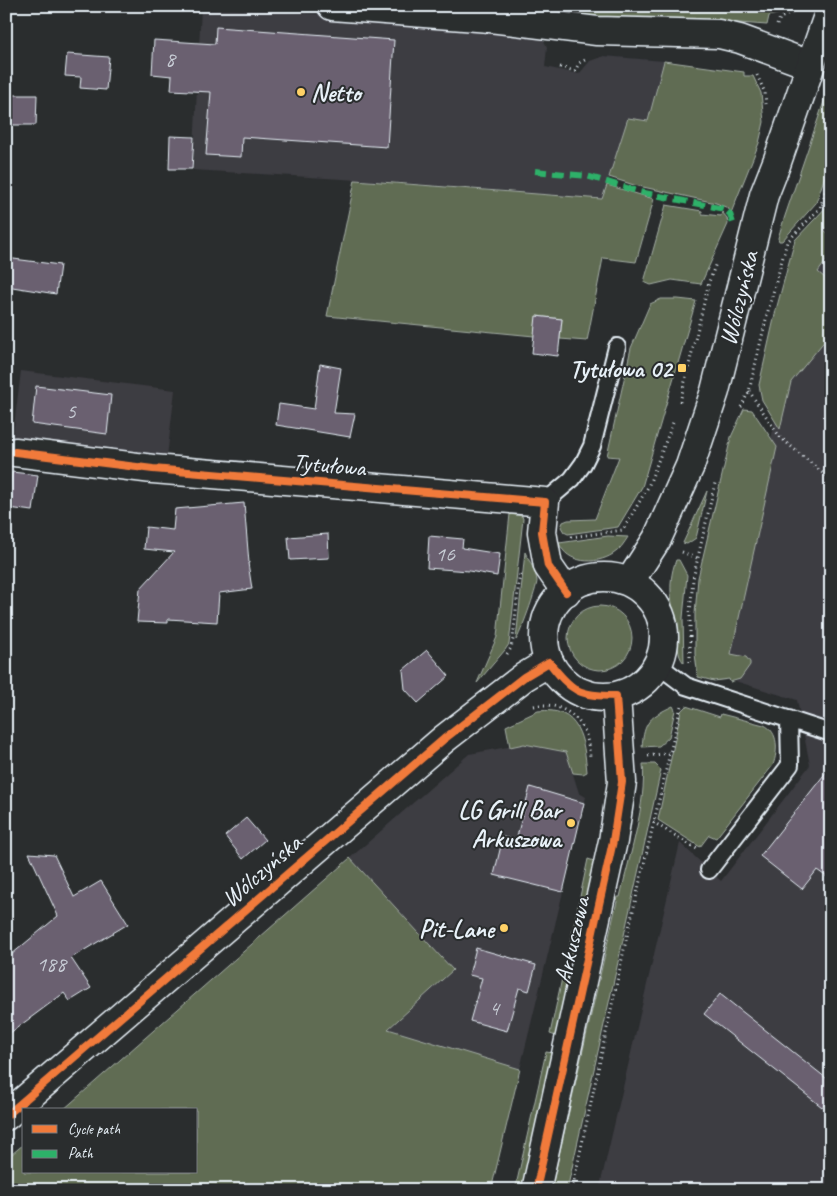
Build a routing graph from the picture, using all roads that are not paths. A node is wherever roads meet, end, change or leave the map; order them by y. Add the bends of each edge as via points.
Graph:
1 (332, 6) edge
2 (831, 7) edge
3 (810, 65) junction
4 (617, 347) dead end
5 (15, 452) dead end
6 (546, 502) junction
7 (630, 581) junction
8 (566, 592) junction
9 (549, 662) junction
10 (658, 665) junction
11 (616, 696) junction
12 (789, 720) junction
13 (831, 733) edge
14 (709, 870) dead end
15 (6, 1116) edge
16 (536, 1190) edge

1 - 3 street via 490,18 597,31 718,34
2 - 3 street, Wólczyńska
3 - 7 street, Wólczyńska via 764,195 715,391 690,466 657,539
4 - 6 lane via 589,452 572,479
5 - 6 street, Tytułowa via 153,469
6 - 8 street via 542,532 548,566
7 - 8 street via 604,575 578,581
7 - 10 street via 655,602 665,634
8 - 9 street via 553,604 543,636
9 - 11 street via 565,684 589,696
9 - 15 street, Wólczyńska via 524,677 444,738
10 - 11 street via 640,686
10 - 12 lane via 686,686
11 - 16 street, Arkuszowa via 622,782 614,842
12 - 13 lane
12 - 14 lane via 790,764

